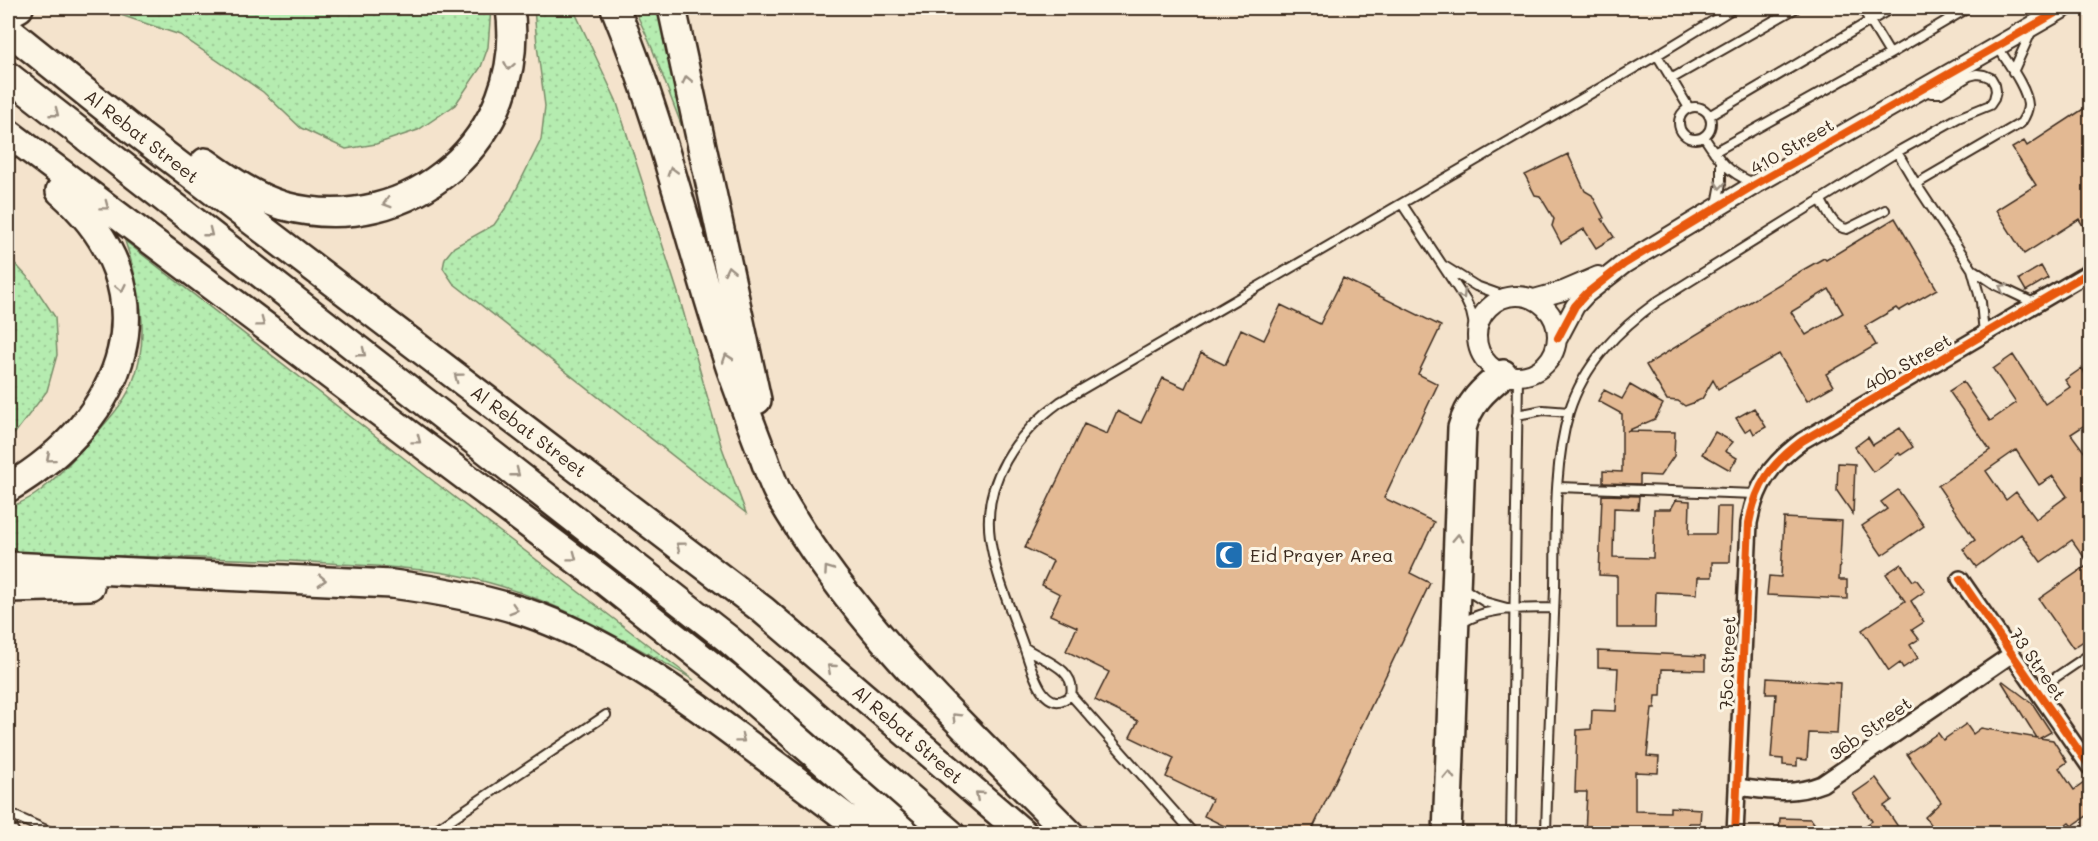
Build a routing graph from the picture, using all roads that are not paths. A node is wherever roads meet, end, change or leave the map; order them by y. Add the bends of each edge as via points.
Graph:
1 (19, 8) edge
2 (510, 8) edge
3 (615, 8) edge
4 (672, 8) edge
5 (1734, 8) edge
6 (1796, 8) edge
7 (1862, 8) edge
8 (1892, 8) edge
9 (1968, 8) edge
10 (2064, 8) edge
11 (8, 14) edge
12 (1870, 20) junction
13 (2038, 21) junction
14 (15, 36) edge
15 (1997, 46) junction
16 (1890, 54) junction
17 (1657, 55) junction
18 (2013, 72) junction
19 (8, 76) edge
20 (1671, 80) junction
21 (1924, 87) junction
22 (1689, 108) junction
23 (1709, 116) junction
24 (134, 131) junction
25 (8, 133) edge
26 (1704, 137) junction
27 (8, 149) edge
28 (1714, 152) junction
29 (1897, 152) junction
30 (1721, 162) junction
31 (1756, 184) junction
32 (1916, 184) junction
33 (1820, 199) junction
34 (1402, 204) junction
35 (1717, 208) junction
36 (1885, 210) dead end
37 (1438, 261) junction
38 (1624, 264) junction
39 (1972, 269) junction
40 (2090, 274) edge
41 (1507, 297) junction
42 (1534, 299) junction
43 (2036, 304) junction
44 (1476, 334) junction
45 (1984, 336) junction
46 (1558, 338) junction
47 (1510, 375) junction
48 (1569, 412) junction
49 (1517, 415) junction
50 (8, 488) edge
51 (1558, 488) junction
52 (777, 492) junction
53 (1756, 494) junction
54 (8, 566) edge
55 (263, 577) junction
56 (1960, 579) dead end
57 (1456, 582) junction
58 (8, 588) edge
59 (1554, 608) junction
60 (1514, 609) junction
61 (1456, 627) junction
62 (1024, 647) junction
63 (2012, 654) junction
64 (2091, 654) edge
65 (2037, 690) junction
66 (1071, 695) junction
67 (606, 715) dead end
68 (2091, 767) edge
69 (1737, 787) junction
70 (8, 813) edge
71 (1511, 832) edge
72 (1546, 832) edge
73 (15, 834) edge
74 (55, 834) edge
75 (433, 834) edge
76 (868, 834) edge
77 (906, 834) edge
78 (951, 834) edge
79 (1024, 834) edge
80 (1070, 834) edge
81 (1194, 834) edge
82 (1447, 834) edge
83 (1735, 834) edge

1 - 11 highway
2 -> 24 highway via 509,69 504,91 486,129 462,160 446,173 390,203 328,212 286,206 247,191 167,137
52 -> 3 highway via 725,351 657,120
52 -> 4 highway
5 - 17 lane
6 - 20 lane
7 - 12 lane
8 - 12 lane
9 - 16 lane
10 - 13 street, 410 Street
12 - 16 lane
12 - 23 lane
13 - 15 street, 410 Street
13 - 18 lane
14 - 24 highway, Al Rebat Street
15 - 18 lane
15 - 21 street, 410 Street
16 - 28 lane
17 - 20 lane
17 - 34 lane
18 - 32 lane via 2028,103 2021,123
19 -> 78 highway, Al Rebat Street via 728,639
20 - 22 lane
21 - 29 lane via 1931,93 1941,93 1977,74 1991,78 1996,92 1990,105
21 - 31 street, 410 Street
22 - 23 lane via 1700,108
22 - 26 lane via 1680,116 1679,128 1692,140
23 - 26 lane via 1710,128
79 -> 24 highway, Al Rebat Street via 763,609
25 -> 77 highway via 603,580 731,681
26 - 28 lane
27 -> 50 highway via 78,207 100,234 115,264 124,299 124,337 115,375 97,409 51,459
28 - 30 lane
29 - 32 lane
29 - 33 lane
30 - 31 lane
30 -> 35 lane
31 - 35 street, 410 Street
32 - 39 lane
33 - 36 lane via 1841,228
33 - 48 lane via 1629,322 1589,371
34 - 37 lane
34 - 62 lane via 1060,402 1025,432 998,477 990,506 990,536 996,565
35 - 38 street, 410 Street
37 - 41 lane via 1476,286
37 -> 44 lane via 1466,301
38 - 42 street, 410 Street via 1563,291
38 - 46 street, 410 Street via 1575,306
43 -> 39 lane
39 - 45 lane via 1981,302
40 - 43 street, 40b Street
41 - 42 street
41 - 44 street via 1485,310
42 - 46 street via 1555,322
43 - 45 street, 40b Street
44 - 47 street via 1483,358 1492,368
45 - 53 street, 40b Street via 1802,441 1774,464
46 - 47 street via 1545,365 1533,373
47 - 49 lane
57 -> 47 highway via 1462,428 1482,390
48 - 49 lane via 1543,410
48 - 51 lane
49 - 60 lane
51 - 53 lane
51 - 59 lane
80 -> 52 highway via 890,649 840,587
53 - 69 street, 75c Street via 1747,537
54 - 55 highway
55 - 58 highway
55 -> 76 highway via 438,590 527,613 569,630 620,656 694,704
56 - 63 street, 73 Street
57 - 60 lane via 1485,602
57 - 61 highway
59 - 60 lane
59 - 72 lane
60 - 61 lane via 1472,617
60 - 71 lane
82 -> 61 highway
62 - 66 lane via 1067,674 1073,688
62 - 66 lane via 1048,699 1065,701
63 - 65 street, 73 Street
63 - 69 street, 36b Street via 1822,784 1787,793
64 - 65 lane
65 - 68 street, 73 Street
66 - 81 lane
67 - 75 lane
69 - 83 street, 75c Street
70 - 73 lane
70 - 74 lane
71 - 72 lane

